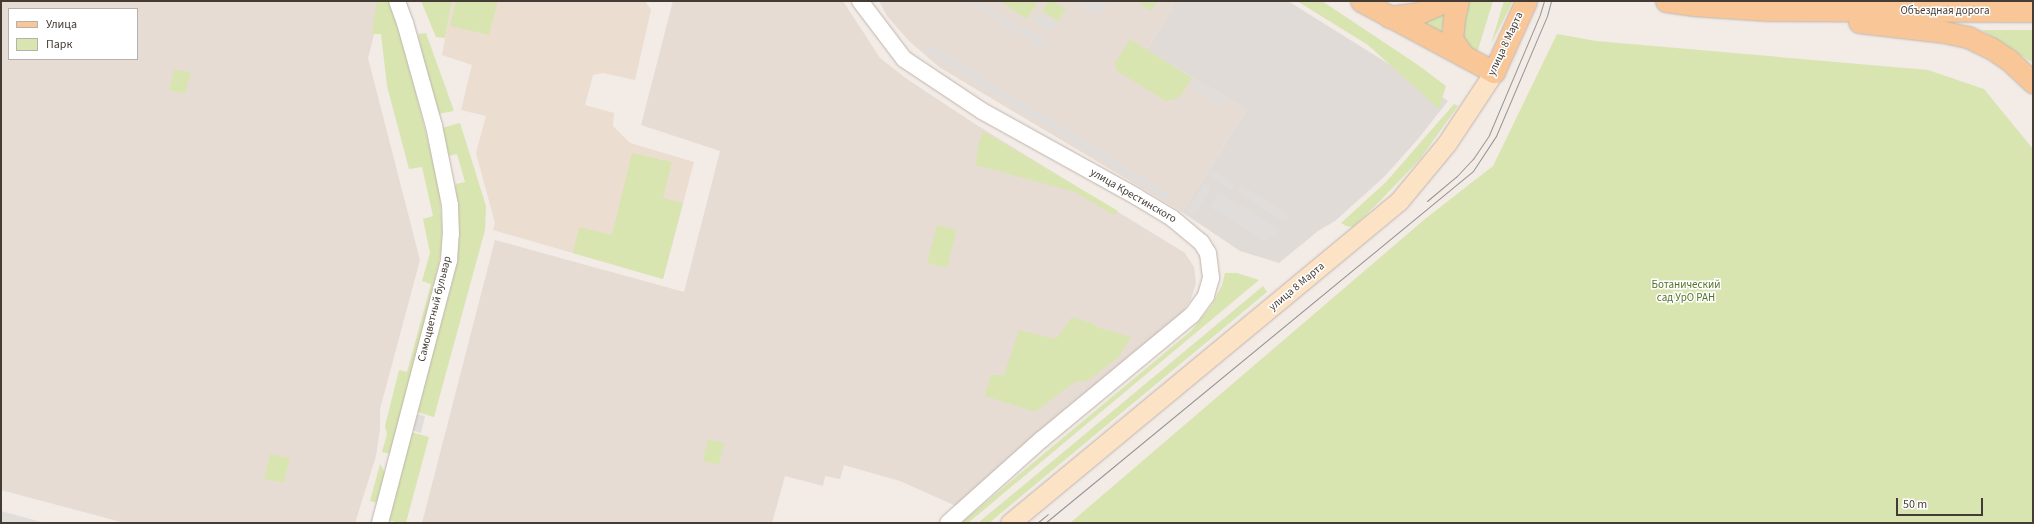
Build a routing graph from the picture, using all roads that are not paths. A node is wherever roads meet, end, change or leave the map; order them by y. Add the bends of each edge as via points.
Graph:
1 (397, 1) edge
2 (860, 1) edge
3 (1361, 1) edge
4 (1446, 1) edge
5 (1458, 1) edge
6 (1526, 1) edge
7 (1666, 1) edge
8 (1769, 10) junction
9 (2033, 11) edge
10 (1389, 17) junction
11 (1464, 56) junction
12 (1494, 72) junction
13 (2033, 82) edge
14 (380, 523) edge
15 (948, 523) edge
16 (1010, 523) edge

1 - 14 street, Самоцветный бульвар via 434,126 450,205 451,234 443,283
2 - 15 street, улица Крестинского via 904,59 982,112 1172,218 1201,242 1208,253 1210,269 1206,296 1192,315 1042,439
3 - 10 main road
4 - 10 main road via 1419,13
5 - 11 main road via 1452,38
6 - 12 main road, улица 8 Марта
7 - 8 main road, Объездная дорога
8 - 9 main road, Объездная дорога
8 - 13 main road via 1968,37 2009,60
10 - 11 main road
11 - 12 main road
12 - 16 main road, улица 8 Марта via 1447,143 1399,201

